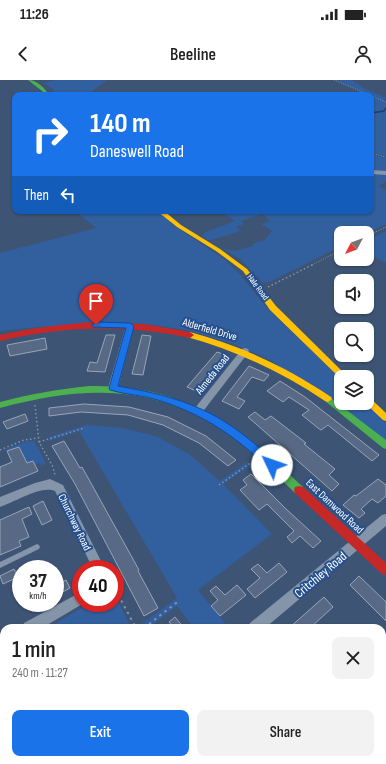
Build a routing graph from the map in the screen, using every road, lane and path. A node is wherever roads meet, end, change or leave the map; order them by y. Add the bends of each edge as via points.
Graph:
1 (30, 80) edge
2 (334, 80) edge
3 (45, 92) edge
4 (363, 92) edge
5 (374, 97) edge
6 (386, 102) edge
7 (374, 154) edge
8 (386, 157) edge
9 (374, 172) edge
10 (386, 173) edge
11 (164, 214) edge
12 (386, 227) edge
13 (374, 233) edge
14 (334, 254) edge
15 (261, 290) junction
16 (130, 326) junction
17 (0, 338) edge
18 (245, 351) junction
19 (337, 370) edge
20 (113, 388) junction
21 (33, 395) junction
22 (0, 405) edge
23 (374, 407) edge
24 (198, 411) junction
25 (386, 418) edge
26 (84, 428) dead end
27 (39, 438) junction
28 (39, 442) junction
29 (386, 445) edge
30 (0, 450) edge
31 (262, 456) junction
32 (219, 485) dead end
33 (59, 488) junction
34 (0, 502) edge
35 (386, 519) edge
36 (357, 543) junction
37 (37, 547) dead end
38 (95, 560) edge
39 (0, 565) edge
40 (386, 570) edge
41 (180, 600) dead end
42 (72, 603) edge
43 (124, 606) edge
44 (36, 624) edge
45 (134, 624) edge
46 (149, 624) edge
47 (260, 624) edge

1 - 3 street
2 - 4 path
5 - 6 path
7 - 8 path
9 - 10 street
11 - 15 street, Hale Road via 245,270
12 - 13 path
14 - 15 path
15 - 19 street, Hale Road via 273,308
16 - 17 street, Alderfield Drive via 69,326
16 - 18 street, Alderfield Drive via 198,336
16 - 20 street
18 - 24 street, Almeda Road
18 - 29 street, Alderfield Drive via 297,378
20 - 21 street, East Damwood Road
20 - 24 street, East Damwood Road via 158,397
21 - 22 street, East Damwood Road
21 - 27 path
23 - 25 street
24 - 31 street, East Damwood Road via 221,424
26 - 28 path
27 - 28 path
27 - 30 path via 24,440
28 - 33 path via 53,467
31 - 32 path
31 - 36 street, East Damwood Road
33 - 34 street, Churchway Road via 50,484 39,486
33 - 38 street, Churchway Road
35 - 36 street, Critchley Road
36 - 40 street, East Damwood Road
36 - 47 street, Critchley Road
37 - 39 lane
41 - 46 path
42 - 44 street
43 - 45 path

